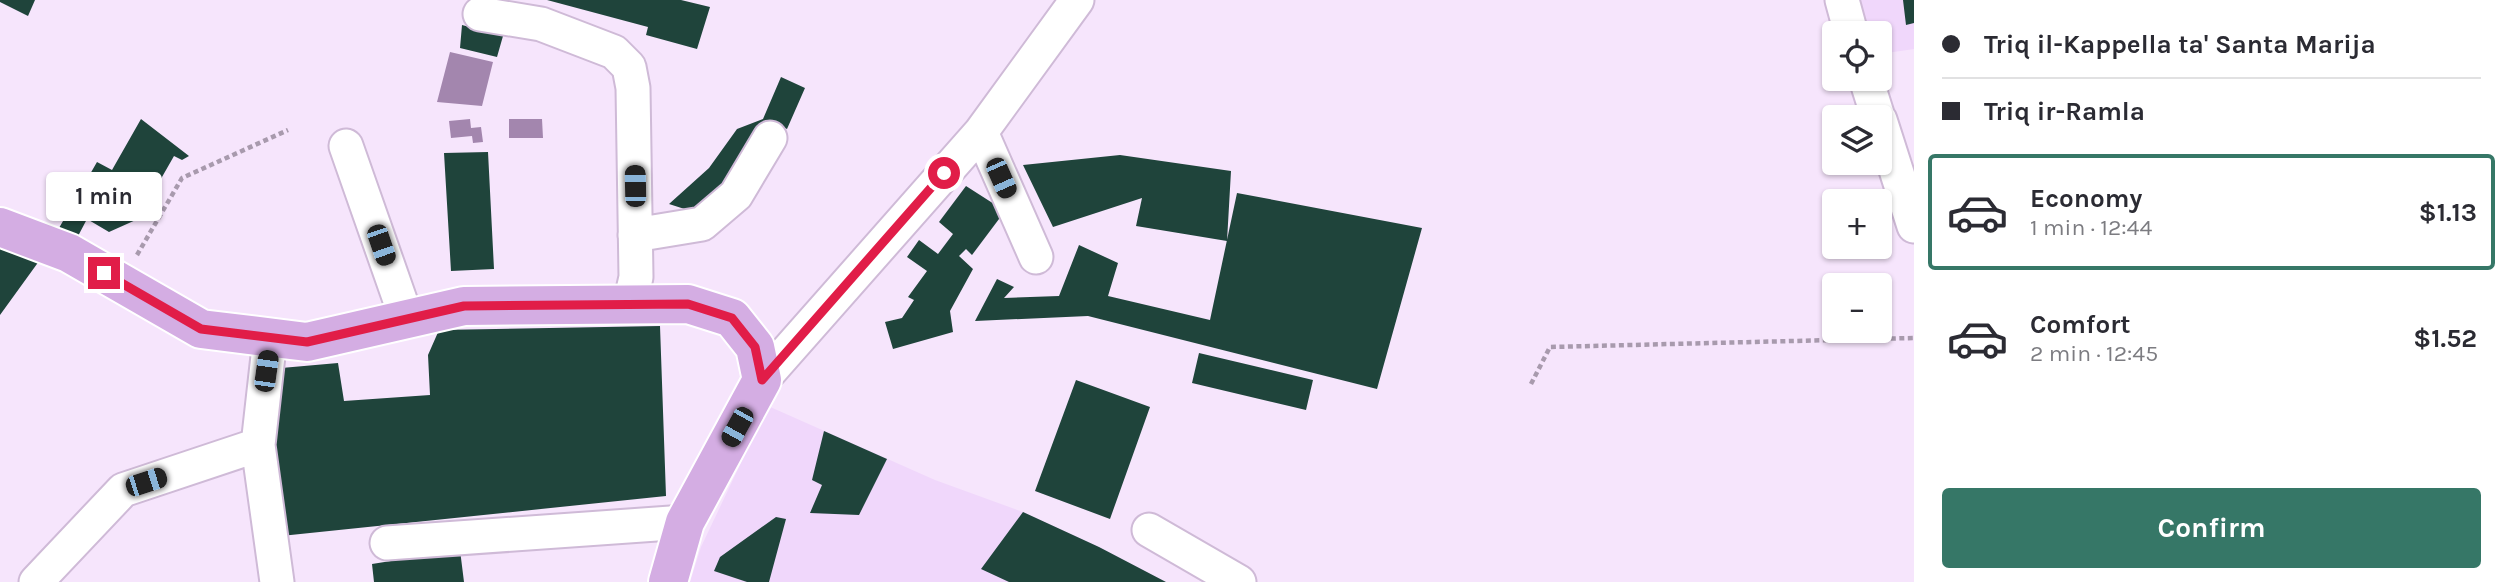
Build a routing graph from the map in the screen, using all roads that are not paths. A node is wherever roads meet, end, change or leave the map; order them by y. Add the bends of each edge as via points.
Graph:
1 (1077, 0) edge
2 (1842, 0) edge
3 (480, 14) dead end
4 (1848, 21) edge
5 (981, 132) junction
6 (770, 138) dead end
7 (346, 146) dead end
8 (1892, 159) edge
9 (1914, 226) edge
10 (0, 227) edge
11 (635, 235) junction
12 (1036, 257) dead end
13 (630, 304) junction
14 (407, 320) junction
15 (270, 338) junction
16 (762, 380) junction
17 (258, 445) junction
18 (685, 523) junction
19 (1149, 530) dead end
20 (387, 543) dead end
21 (36, 582) edge
22 (277, 582) edge
23 (668, 582) edge
24 (1239, 582) edge

1 - 5 street
2 - 4 street
3 - 11 street via 541,24 614,52 629,67
5 - 12 street
5 - 16 street
6 - 11 street via 736,195 702,224
7 - 14 street
8 - 9 street
10 - 15 main road via 69,253 201,329
11 - 13 street via 636,277
13 - 14 main road via 464,306
13 - 16 main road via 688,304 732,318 755,347
14 - 15 main road via 307,342
15 - 17 street
16 - 18 main road
17 - 21 street via 123,490
17 - 22 street
18 - 20 street
18 - 23 main road
19 - 24 street

